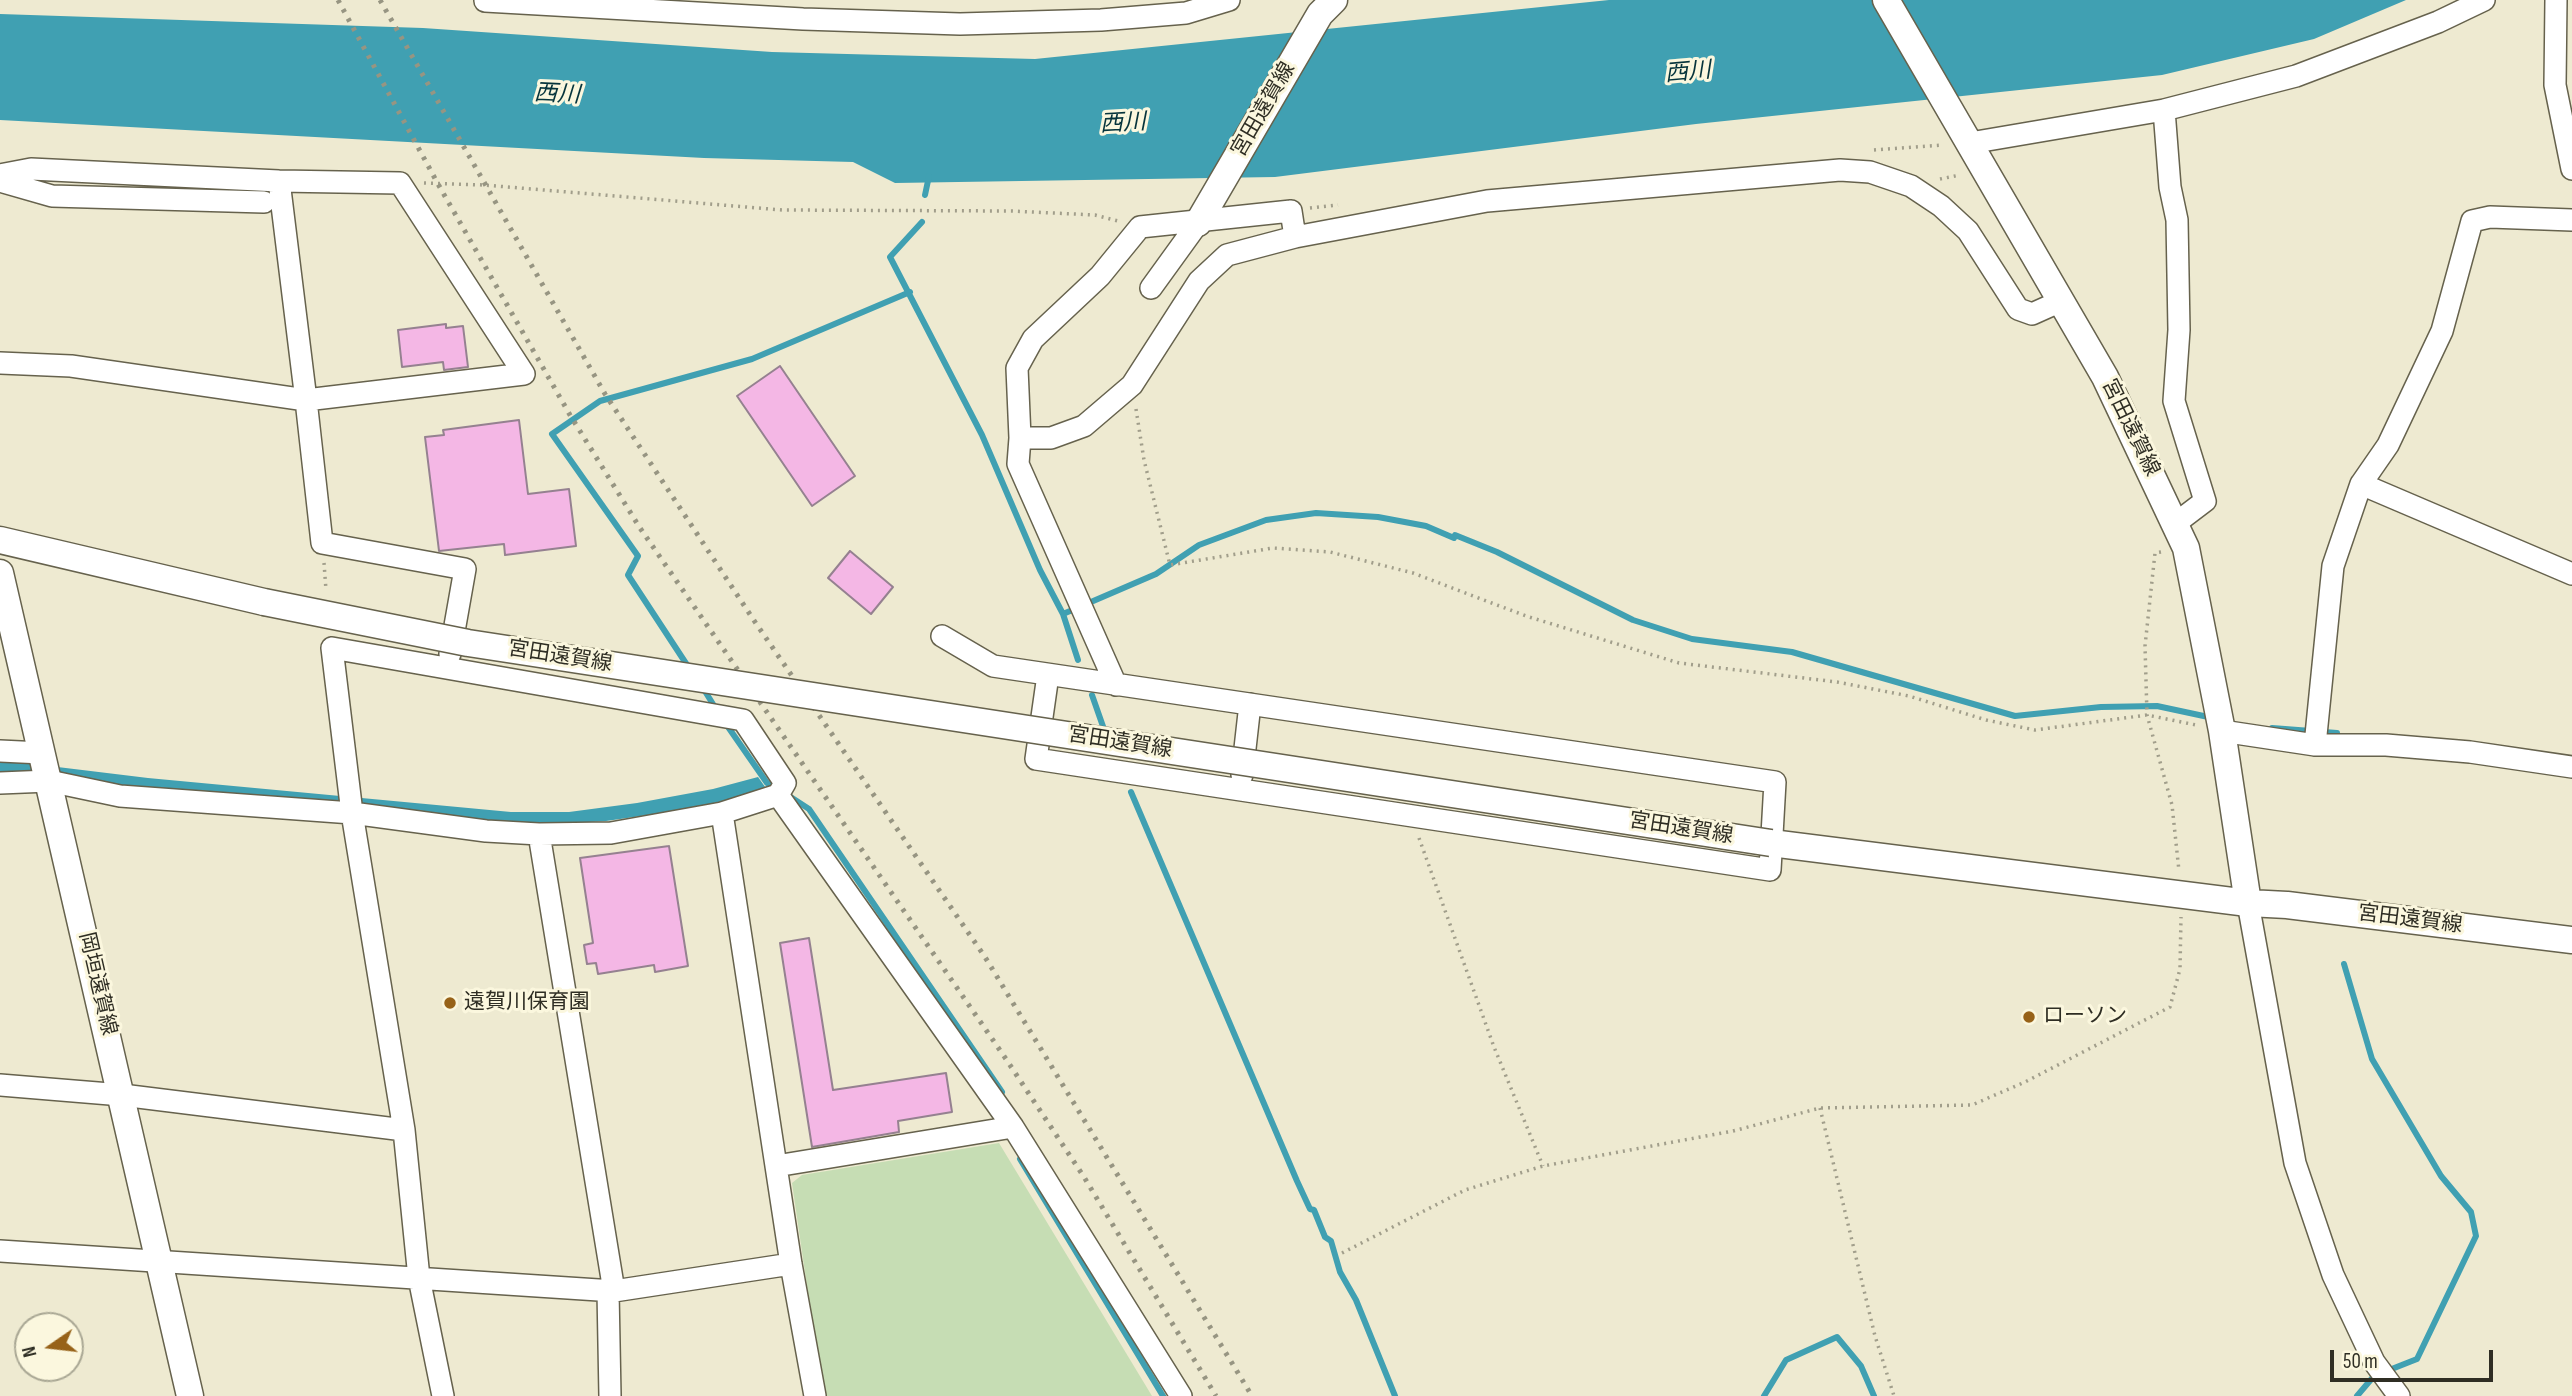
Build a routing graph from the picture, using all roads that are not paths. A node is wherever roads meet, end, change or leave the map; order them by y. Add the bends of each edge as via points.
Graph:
1 (1228, 0) edge
2 (1886, 0) edge
3 (2484, 0) edge
4 (2556, 0) edge
5 (485, 1) edge
6 (616, 3) edge
7 (1327, 7) edge
8 (2164, 110) junction
9 (1970, 143) junction
10 (2572, 169) edge
11 (0, 175) edge
12 (0, 181) edge
13 (279, 181) junction
14 (264, 202) dead end
15 (2572, 220) edge
16 (1198, 223) junction
17 (1295, 237) junction
18 (1151, 288) dead end
19 (2061, 301) junction
20 (0, 363) edge
21 (306, 400) junction
22 (1020, 438) junction
23 (2361, 484) junction
24 (2176, 523) junction
25 (0, 540) edge
26 (0, 573) edge
27 (2572, 574) edge
28 (942, 636) dead end
29 (447, 668) junction
30 (1048, 675) junction
31 (1116, 685) junction
32 (1250, 704) junction
33 (2222, 731) junction
34 (2315, 745) junction
35 (0, 751) edge
36 (42, 753) junction
37 (2572, 767) edge
38 (49, 781) junction
39 (0, 783) edge
40 (1240, 791) junction
41 (778, 795) junction
42 (352, 813) junction
43 (722, 813) junction
44 (539, 834) junction
45 (1771, 843) junction
46 (2248, 903) junction
47 (2572, 940) edge
48 (0, 1085) edge
49 (122, 1095) junction
50 (1013, 1127) junction
51 (404, 1130) junction
52 (776, 1166) junction
53 (0, 1251) edge
54 (160, 1263) junction
55 (791, 1264) junction
56 (419, 1278) junction
57 (611, 1291) junction
58 (190, 1396) edge
59 (443, 1396) edge
60 (610, 1396) edge
61 (815, 1396) edge
62 (1181, 1396) edge
63 (2399, 1396) edge

1 - 6 street via 1186,13 960,24
2 - 9 main road, 宮田遠賀線
3 - 8 street via 2296,76
4 - 10 street via 2555,85
5 - 6 street
7 - 16 main road, 宮田遠賀線
8 - 9 street
8 - 24 street via 2177,220 2179,330 2174,401 2205,501
9 - 19 main road, 宮田遠賀線
11 - 13 street via 31,169
12 - 14 street via 52,196
13 - 21 street
13 - 21 street via 400,183 524,374
15 - 23 street via 2490,217 2472,221 2442,331 2388,445
16 - 17 street via 1291,211
16 - 18 street
16 - 22 street via 1140,227 1100,276 1033,339 1017,368
17 - 19 street via 1488,201 1827,171 1870,172 1911,186 1941,206 1968,231 2018,309 2032,314
17 - 22 street via 1227,255 1199,281 1132,385 1084,426 1051,438
19 - 24 main road, 宮田遠賀線 via 2105,377
20 - 21 street via 71,366
21 - 29 street via 322,543 465,569
22 - 31 street via 1018,464
23 - 27 street
23 - 34 street via 2333,565
24 - 33 main road, 宮田遠賀線 via 2186,548
25 - 45 main road, 宮田遠賀線, bridge via 264,602 468,643
26 - 36 main road, 岡垣遠賀線
28 - 30 street via 993,667
29 - 41 street via 743,720 785,783
29 - 42 street via 332,648
30 - 31 street
30 - 40 street via 1036,759
31 - 32 street
32 - 40 street
32 - 45 street via 1775,782
33 - 34 street
33 - 46 main road, 宮田遠賀線
34 - 37 street via 2470,752
35 - 36 street
36 - 38 main road, 岡垣遠賀線
38 - 39 street
38 - 42 street via 120,796
38 - 49 main road, 岡垣遠賀線
40 - 45 street via 1770,870
41 - 43 street
41 - 50 street
42 - 44 street
42 - 51 street
43 - 44 street via 611,833
43 - 52 street
44 - 57 street
45 - 46 main road, 宮田遠賀線
46 - 47 main road, 宮田遠賀線
46 - 63 street via 2295,1163 2333,1275 2374,1362
48 - 49 street
49 - 51 street
49 - 54 main road, 岡垣遠賀線
50 - 52 street
50 - 62 street
51 - 56 street
52 - 55 street
53 - 54 street
54 - 56 street
54 - 58 main road, 岡垣遠賀線
55 - 57 street
55 - 61 street
56 - 57 street
56 - 59 street
57 - 60 street

